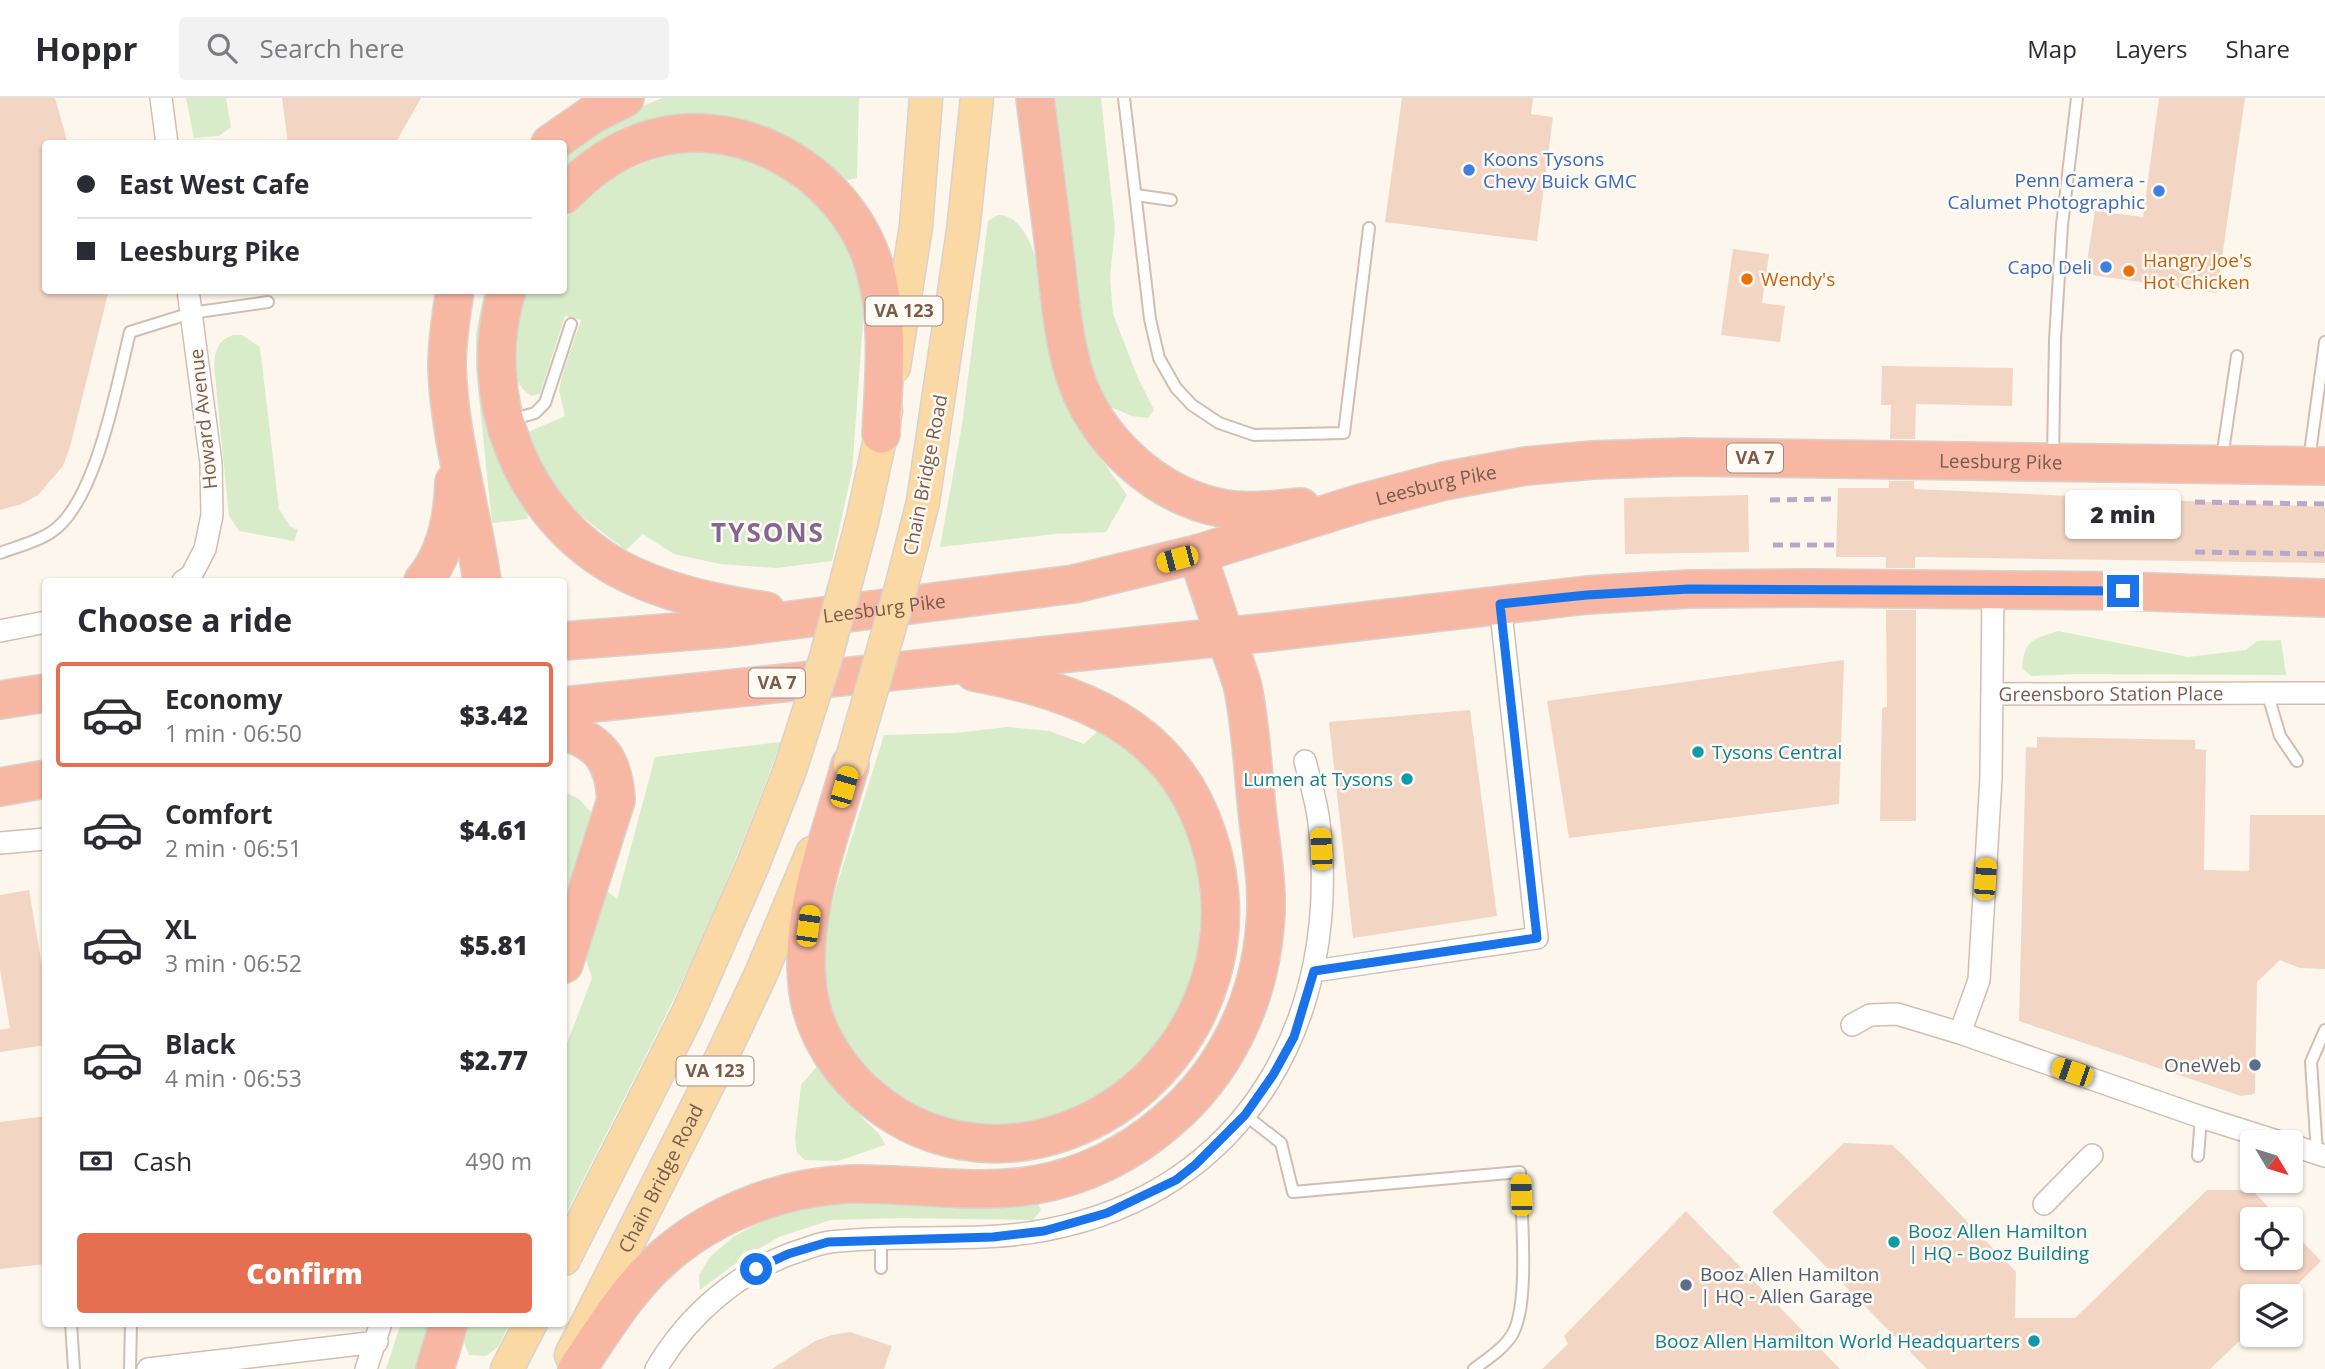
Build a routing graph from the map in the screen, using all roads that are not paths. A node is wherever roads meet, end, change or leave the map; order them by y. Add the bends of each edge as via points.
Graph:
1 (161, 98) edge
2 (625, 98) edge
3 (926, 98) edge
4 (977, 98) edge
5 (1035, 98) edge
6 (1124, 98) edge
7 (2077, 98) edge
8 (166, 140) edge
9 (556, 140) edge
10 (567, 192) edge
11 (1136, 195) junction
12 (1171, 200) dead end
13 (1369, 228) dead end
14 (189, 294) edge
15 (454, 294) edge
16 (506, 294) edge
17 (268, 302) dead end
18 (191, 313) junction
19 (571, 324) dead end
20 (2325, 342) edge
21 (2237, 356) dead end
22 (504, 422) junction
23 (881, 433) junction
24 (456, 435) junction
25 (2053, 461) junction
26 (2221, 465) junction
27 (2316, 466) edge
28 (1361, 503) junction
29 (0, 553) edge
30 (1197, 554) junction
31 (188, 578) edge
32 (425, 578) edge
33 (480, 578) edge
34 (1993, 590) junction
35 (2325, 598) edge
36 (1500, 604) junction
37 (816, 618) junction
38 (42, 623) edge
39 (0, 631) edge
40 (1225, 636) junction
41 (567, 641) edge
42 (931, 667) junction
43 (2267, 692) junction
44 (2325, 693) edge
45 (42, 694) edge
46 (1992, 694) junction
47 (567, 696) edge
48 (622, 698) junction
49 (0, 700) edge
50 (567, 706) edge
51 (567, 732) edge
52 (1305, 761) dead end
53 (2297, 761) dead end
54 (850, 765) junction
55 (42, 780) edge
56 (0, 787) edge
57 (42, 839) edge
58 (0, 844) edge
59 (567, 955) edge
60 (1314, 971) junction
61 (1852, 1026) dead end
62 (2325, 1030) edge
63 (1960, 1033) junction
64 (1245, 1115) junction
65 (2201, 1117) junction
66 (2242, 1130) edge
67 (2303, 1149) edge
68 (2092, 1155) dead end
69 (2321, 1155) edge
70 (2198, 1156) dead end
71 (2044, 1204) dead end
72 (881, 1239) junction
73 (567, 1253) edge
74 (881, 1268) dead end
75 (71, 1327) edge
76 (131, 1327) edge
77 (448, 1327) edge
78 (529, 1327) edge
79 (379, 1332) edge
80 (74, 1369) edge
81 (130, 1369) edge
82 (148, 1369) edge
83 (366, 1369) edge
84 (435, 1369) edge
85 (507, 1369) edge
86 (564, 1369) edge
87 (577, 1369) edge
88 (656, 1369) edge
89 (1474, 1369) edge

1 - 8 street
2 - 9 highway
3 - 23 main road, VA 123 via 916,226
4 - 54 main road, Chain Bridge Road / VA 123, bridge via 963,231 923,502
5 - 28 highway via 1066,334 1083,397 1100,426 1147,474 1175,493 1205,504 1240,510
6 - 11 lane
7 - 25 lane via 2062,225
10 - 23 highway via 602,161 664,136 726,136 807,169 841,202 860,230 873,264 883,304 885,345
11 - 12 lane
11 - 13 lane via 1159,358 1192,405 1219,423 1254,435 1344,433
14 - 18 street, Howard Avenue
15 - 24 highway via 447,368
16 - 22 highway via 496,349
17 - 18 lane
18 - 29 lane via 130,332 92,475 72,514 50,534
18 - 31 street, Howard Avenue via 211,463 212,515 205,550
19 - 22 lane via 545,403 535,413
20 - 27 lane
21 - 26 lane
22 - 37 highway via 520,464 540,498 566,530 595,554 650,583 684,594 729,606
23 - 73 main road, VA 123, bridge via 826,657 790,770 687,1015
24 - 32 highway via 449,525 442,550
24 - 33 highway
25 - 26 highway, Leesburg Pike / VA 7
25 - 28 highway, Leesburg Pike / VA 7 via 1593,460 1444,481
26 - 27 highway, Leesburg Pike / VA 7
28 - 30 highway, Leesburg Pike / VA 7
30 - 37 highway, Leesburg Pike / VA 7 via 1074,584
30 - 40 highway
34 - 35 highway, VA 7
34 - 36 highway, VA 7 via 1689,589
34 - 46 street
36 - 40 highway, VA 7
36 - 60 street via 1537,938
37 - 41 highway, Leesburg Pike / VA 7
38 - 39 street
40 - 42 highway, VA 7
40 - 87 highway via 1242,688 1250,742 1266,924 1245,1016 1207,1081 1148,1138 1072,1176 995,1190 852,1184 804,1190 754,1204 710,1225 662,1258 613,1315
42 - 48 highway, VA 7
42 - 54 highway via 1021,682 1097,708 1160,752 1185,785 1203,820 1215,859 1219,938 1197,1013 1151,1077 1121,1102 1075,1128 1013,1144 978,1144 908,1124 877,1105 851,1080 828,1048 813,1015 805,946 811,905
43 - 44 street, Greensboro Station Place
43 - 46 street, Greensboro Station Place
43 - 53 lane via 2280,736
45 - 49 highway
46 - 63 street, Greensboro Station Place via 1979,981
47 - 48 highway
48 - 50 highway, VA 7
51 - 59 highway via 594,746 608,763 615,778 616,800
52 - 60 street via 1319,821 1322,877
54 - 86 main road, Chain Bridge Road / VA 123 via 760,976
55 - 56 highway
57 - 58 street
60 - 64 street via 1294,1037
61 - 63 street via 1870,1015 1897,1014
62 - 69 lane via 2311,1062
63 - 65 street
64 - 72 street via 1176,1180 1107,1213 1044,1231 993,1237
64 - 89 lane via 1281,1143 1293,1192 1520,1172 1522,1284 1517,1322 1505,1344
65 - 66 street
65 - 70 lane
67 - 69 street
68 - 71 street
72 - 74 lane
72 - 88 street via 828,1242 756,1269 693,1318
75 - 80 lane
76 - 81 lane
77 - 84 highway
78 - 85 main road
79 - 82 street
79 - 83 street

